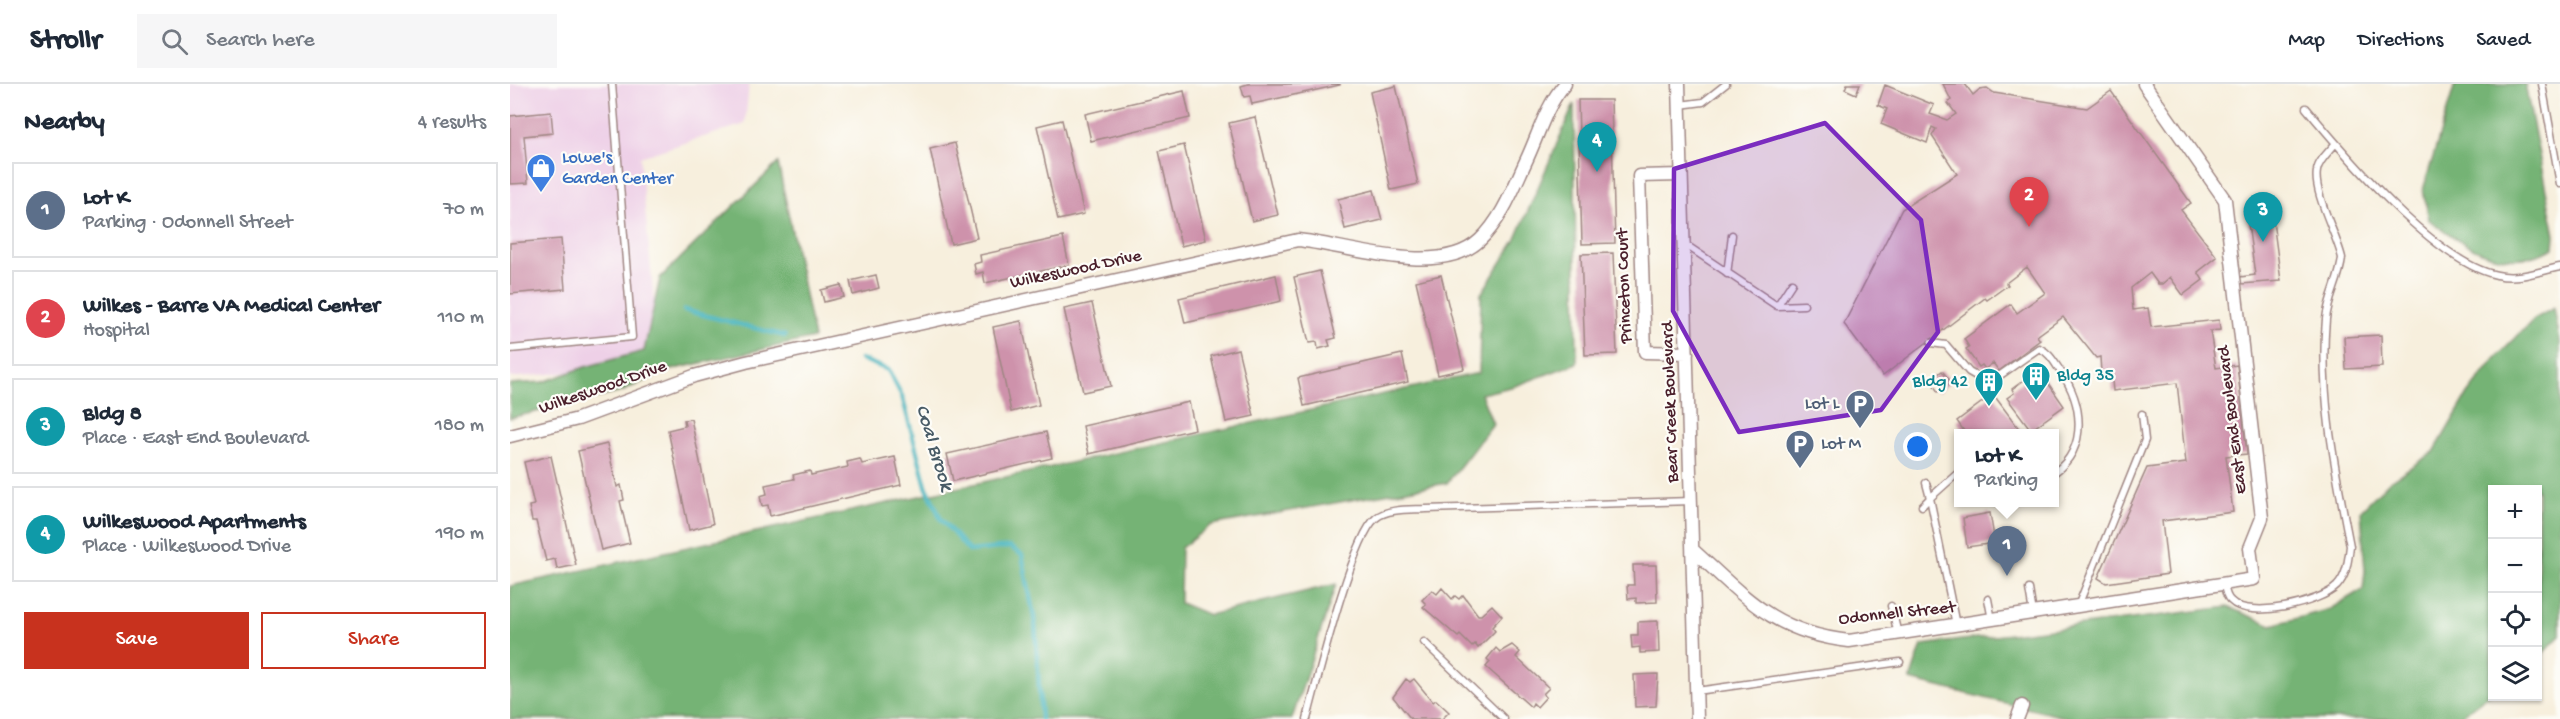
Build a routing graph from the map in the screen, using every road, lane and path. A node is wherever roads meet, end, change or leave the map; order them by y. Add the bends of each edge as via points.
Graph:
1 (612, 84) edge
2 (1564, 84) edge
3 (1679, 84) edge
4 (1726, 84) edge
5 (2144, 84) edge
6 (2542, 84) edge
7 (1679, 105) junction
8 (2306, 108) dead end
9 (2335, 144) junction
10 (1681, 175) junction
11 (2560, 184) edge
12 (1732, 235) dead end
13 (1683, 242) junction
14 (2560, 267) edge
15 (1727, 274) junction
16 (1792, 283) dead end
17 (1804, 305) dead end
18 (1777, 306) junction
19 (1931, 343) dead end
20 (510, 349) edge
21 (1687, 353) junction
22 (2142, 414) dead end
23 (510, 436) edge
24 (2059, 469) edge
25 (1954, 476) edge
26 (1926, 483) dead end
27 (1930, 498) junction
28 (1693, 501) junction
29 (1922, 506) dead end
30 (1694, 551) junction
31 (2224, 584) junction
32 (2029, 589) dead end
33 (1988, 599) dead end
34 (1891, 606) dead end
35 (2078, 607) junction
36 (2059, 610) joint
37 (2033, 614) junction
38 (1992, 620) junction
39 (1956, 626) junction
40 (1898, 635) junction
41 (1424, 642) dead end
42 (1900, 662) dead end
43 (1697, 691) junction
44 (2022, 706) dead end
45 (1306, 719) edge
46 (1504, 719) edge
47 (1697, 719) edge
48 (2017, 719) edge

1 - 20 lane via 632,337
2 - 23 street, Wilkeswood Drive via 1493,225 1463,251 1410,259 1298,240 746,362 694,376 578,419
3 - 7 street, Bear Creek Boulevard
4 - 7 lane via 1703,102
5 - 31 street, East End Boulevard via 2225,200 2262,518 2250,548 2254,579
6 - 11 lane
7 - 10 street, Bear Creek Boulevard
8 - 9 lane
9 - 14 lane via 2419,229 2462,260 2496,275 2511,277
9 - 31 lane via 2316,173 2343,258 2330,300 2325,340 2330,445 2350,546 2348,563 2336,586 2314,601 2295,605 2238,606 2231,601
10 - 13 street, Bear Creek Boulevard
10 - 21 street, Princeton Court via 1639,176 1645,352
12 - 15 lane
13 - 15 lane
13 - 21 street, Bear Creek Boulevard
15 - 18 lane
16 - 18 lane
17 - 18 lane
19 - 24 lane via 1946,345 1970,372 1983,380 1999,376 2039,348 2048,352 2072,389 2079,417 2073,452
21 - 28 street, Bear Creek Boulevard
22 - 35 lane via 2145,440
25 - 27 lane
26 - 27 lane
27 - 29 lane
27 - 39 lane
28 - 30 street, Bear Creek Boulevard
28 - 45 lane via 1426,510 1377,516 1353,560
30 - 40 street, Odonnell Street via 1760,610 1786,626 1818,637 1849,641
30 - 43 street, Bear Creek Boulevard
31 - 35 street, East End Boulevard
32 - 37 lane
33 - 38 lane
34 - 40 lane
35 - 36 street, East End Boulevard
36 - 37 street, Odonnell Street
37 - 38 street, Odonnell Street
38 - 39 street, Odonnell Street
39 - 40 street, Odonnell Street
41 - 46 lane
42 - 43 lane
43 - 47 street, Bear Creek Boulevard
44 - 48 street

